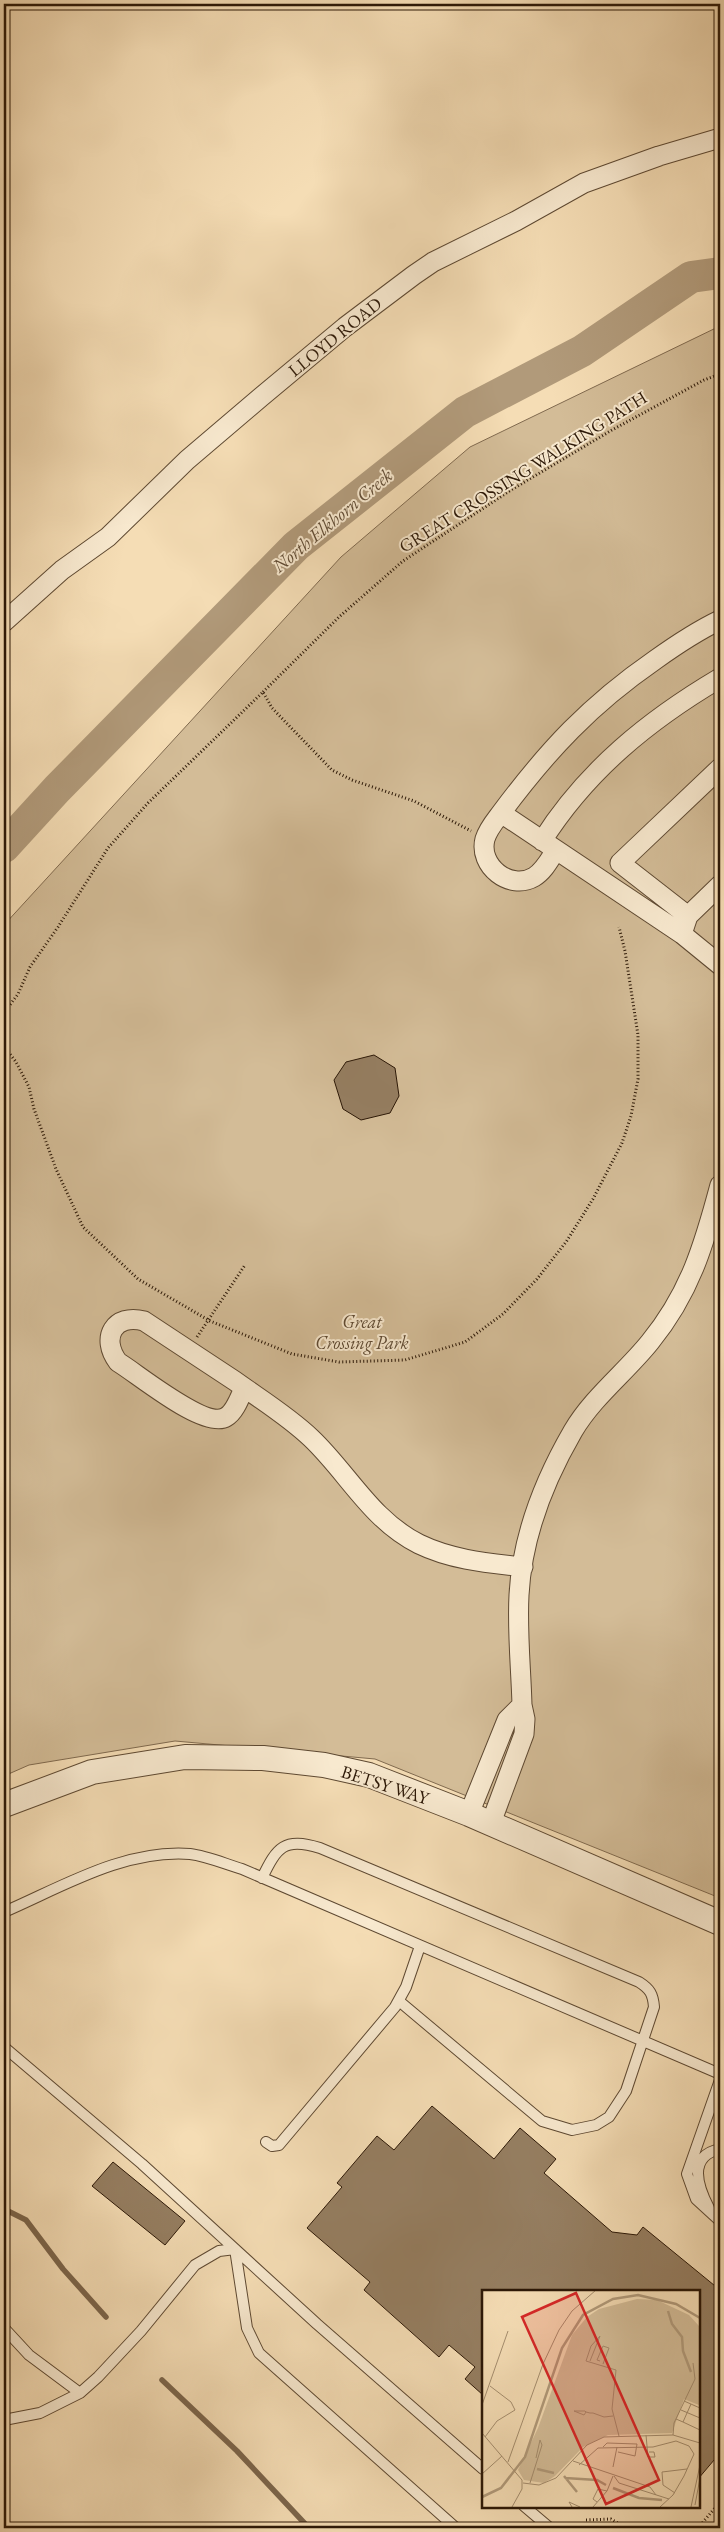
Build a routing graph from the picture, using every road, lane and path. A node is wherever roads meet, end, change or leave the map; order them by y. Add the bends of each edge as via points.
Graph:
1 (720, 138) edge
2 (720, 374) edge
3 (720, 620) edge
4 (4, 622) edge
5 (720, 678) edge
6 (263, 692) junction
7 (720, 768) edge
8 (501, 813) junction
9 (478, 834) dead end
10 (549, 845) junction
11 (720, 885) edge
12 (688, 916) junction
13 (620, 927) dead end
14 (682, 934) junction
15 (720, 965) edge
16 (4, 1013) edge
17 (4, 1046) edge
18 (720, 1184) edge
19 (245, 1265) dead end
20 (210, 1321) junction
21 (188, 1350) junction
22 (244, 1388) junction
23 (523, 1568) junction
24 (522, 1705) junction
25 (494, 1754) junction
26 (513, 1762) junction
27 (4, 1806) edge
28 (469, 1814) junction
29 (492, 1823) junction
30 (262, 1878) junction
31 (4, 1912) edge
32 (720, 1922) edge
33 (420, 1946) junction
34 (399, 2001) junction
35 (643, 2041) junction
36 (4, 2048) edge
37 (720, 2074) edge
38 (720, 2080) edge
39 (266, 2142) dead end
40 (720, 2149) edge
41 (712, 2213) junction
42 (720, 2221) edge
43 (235, 2249) junction
44 (4, 2328) edge
45 (80, 2393) junction
46 (4, 2420) edge
47 (482, 2468) edge
48 (720, 2502) edge
49 (525, 2507) edge
50 (586, 2520) dead end
51 (456, 2528) edge
52 (550, 2528) edge
53 (626, 2528) edge
54 (698, 2528) edge

1 - 4 street, LLOYD ROAD via 584,183 414,275 261,397 187,460 108,537 62,570
2 - 6 path, GREAT CROSSING WALKING PATH via 612,430 403,561 339,617
3 - 8 street via 677,644 631,676 581,717 535,767
5 - 10 street via 658,718 613,754 576,792
6 - 9 path via 277,713 332,770 414,801
6 - 16 path, GREAT CROSSING WALKING PATH via 148,803 108,848 30,967 18,994
7 - 12 street via 620,863
8 - 10 street
8 - 10 street via 484,840 486,858 500,876 514,880 533,877 546,865
10 - 14 street
11 - 12 street
12 - 14 street
13 - 20 path via 638,1036 638,1079 631,1116 622,1143 566,1242 537,1280 502,1314 465,1342 405,1360 366,1362 339,1362 292,1354
14 - 15 street
17 - 20 path via 29,1087 56,1169 83,1227 138,1279
18 - 23 street via 705,1243 684,1293 650,1343 574,1429 545,1486 527,1538
19 - 20 path
20 - 21 path
21 - 22 street
21 - 22 street via 144,1320 133,1318 120,1321 110,1339 111,1352 118,1362 205,1418 218,1420 227,1417
22 - 23 street via 312,1439 366,1503 389,1524 419,1544 462,1560
23 - 24 street via 519,1595
24 - 25 street via 507,1720
24 - 26 street via 524,1734
25 - 26 street
25 - 28 street
26 - 29 street
27 - 28 street, BETSY WAY via 92,1772 185,1757 263,1758 368,1775
28 - 29 street, BETSY WAY
29 - 32 street, BETSY WAY
30 - 31 lane via 191,1854 156,1854 113,1865
30 - 33 lane
30 - 35 lane via 273,1854 291,1843 307,1844 619,1973 648,1988 653,1997 654,2007
33 - 34 lane
33 - 35 lane
34 - 35 lane via 542,2121 563,2129 596,2125 614,2112 626,2091
34 - 39 lane via 279,2144 272,2146
35 - 37 lane
36 - 43 lane via 142,2164
38 - 41 lane via 687,2174 696,2200
40 - 41 lane via 708,2153 698,2166 701,2193
41 - 42 lane
43 - 45 lane via 219,2251 195,2265 141,2331
43 - 47 lane
43 - 51 lane via 247,2328 259,2354
44 - 45 lane via 29,2355
45 - 46 lane via 40,2412
48 - 54 path
49 - 52 lane
50 - 53 path via 611,2519

